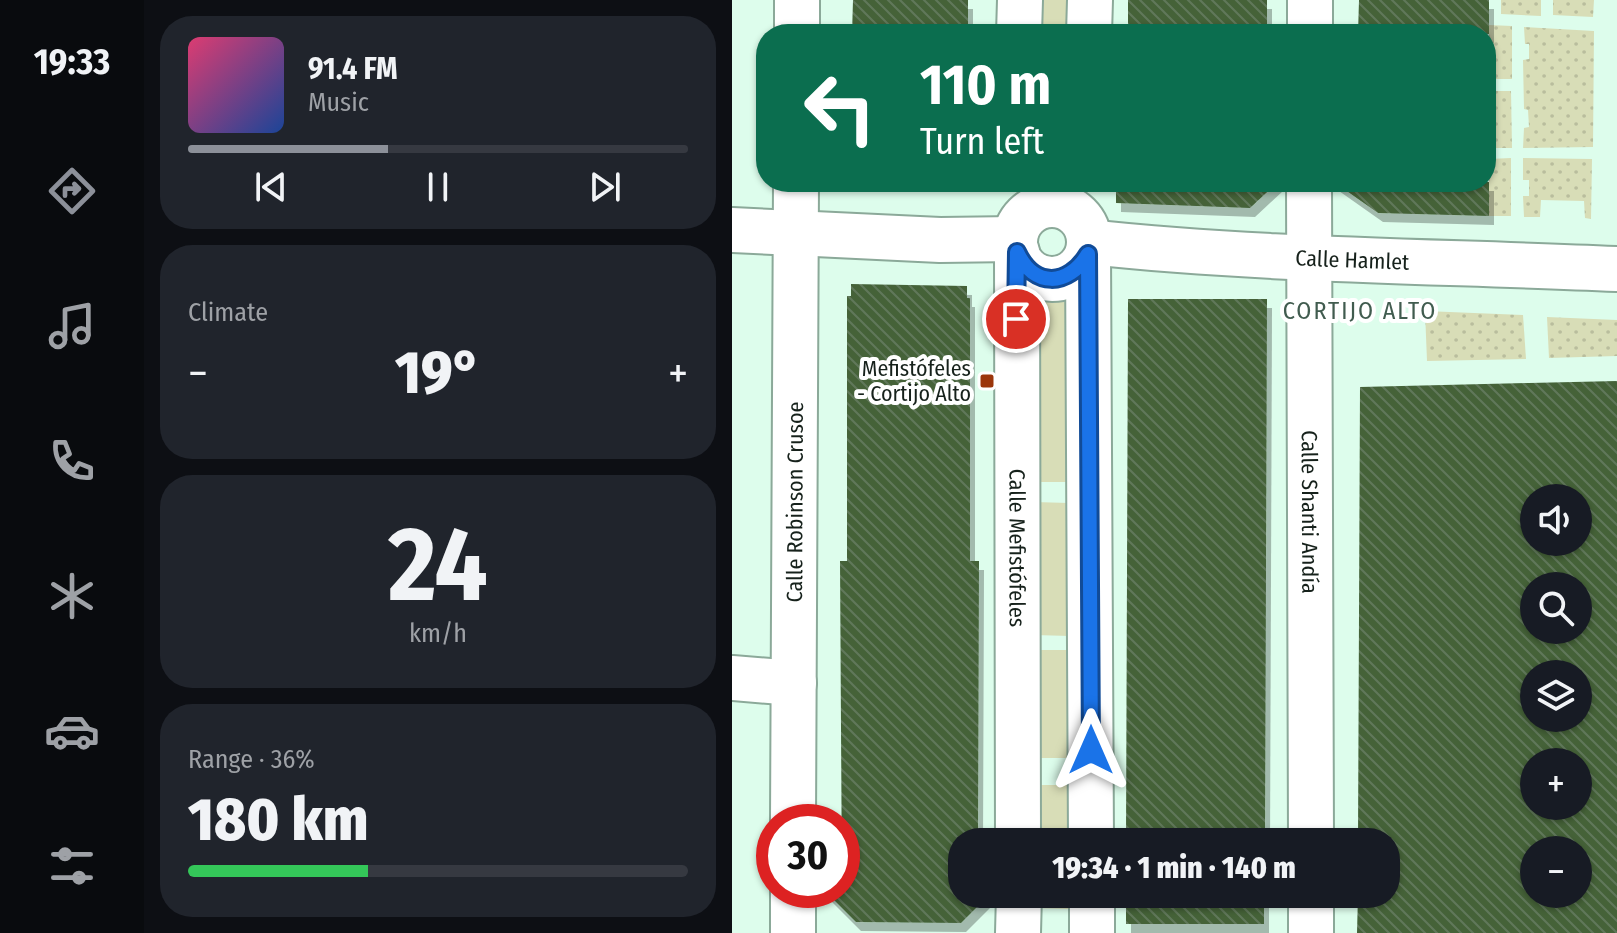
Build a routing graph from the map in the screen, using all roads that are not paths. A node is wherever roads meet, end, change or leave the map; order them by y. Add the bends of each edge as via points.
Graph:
1 (797, 0) edge
2 (1020, 0) edge
3 (1090, 0) edge
4 (1310, 0) edge
5 (797, 24) edge
6 (1019, 24) edge
7 (1089, 24) edge
8 (1310, 24) edge
9 (796, 192) edge
10 (1019, 192) edge
11 (1089, 192) edge
12 (1309, 192) edge
13 (732, 230) edge
14 (796, 233) junction
15 (1017, 240) junction
16 (1088, 243) junction
17 (1309, 258) junction
18 (1617, 269) edge
19 (732, 678) edge
20 (794, 683) junction
21 (793, 804) edge
22 (1018, 828) edge
23 (1091, 828) edge
24 (1311, 828) edge
25 (793, 908) edge
26 (1019, 908) edge
27 (1092, 908) edge
28 (1311, 908) edge
29 (793, 933) edge
30 (1018, 933) edge
31 (1092, 933) edge
32 (1311, 933) edge

1 - 5 street
2 - 6 street
3 - 7 street
4 - 8 street
9 - 14 street, Calle Robinson Crusoe
10 - 15 street, Calle Mefistófeles
11 - 16 street
12 - 17 street, Calle Shanti Andía
13 - 14 street
14 - 15 street
14 - 20 street, Calle Robinson Crusoe
15 - 16 street via 1027,215 1055,205 1081,219
15 - 16 street via 1022,264 1032,274 1058,279 1081,265
15 - 22 street, Calle Mefistófeles
16 - 17 street, Calle Hamlet
16 - 23 street
17 - 18 street, Calle Hamlet
17 - 24 street, Calle Shanti Andía
19 - 20 street
20 - 21 street, Calle Robinson Crusoe
25 - 29 street
26 - 30 street
27 - 31 street
28 - 32 street

